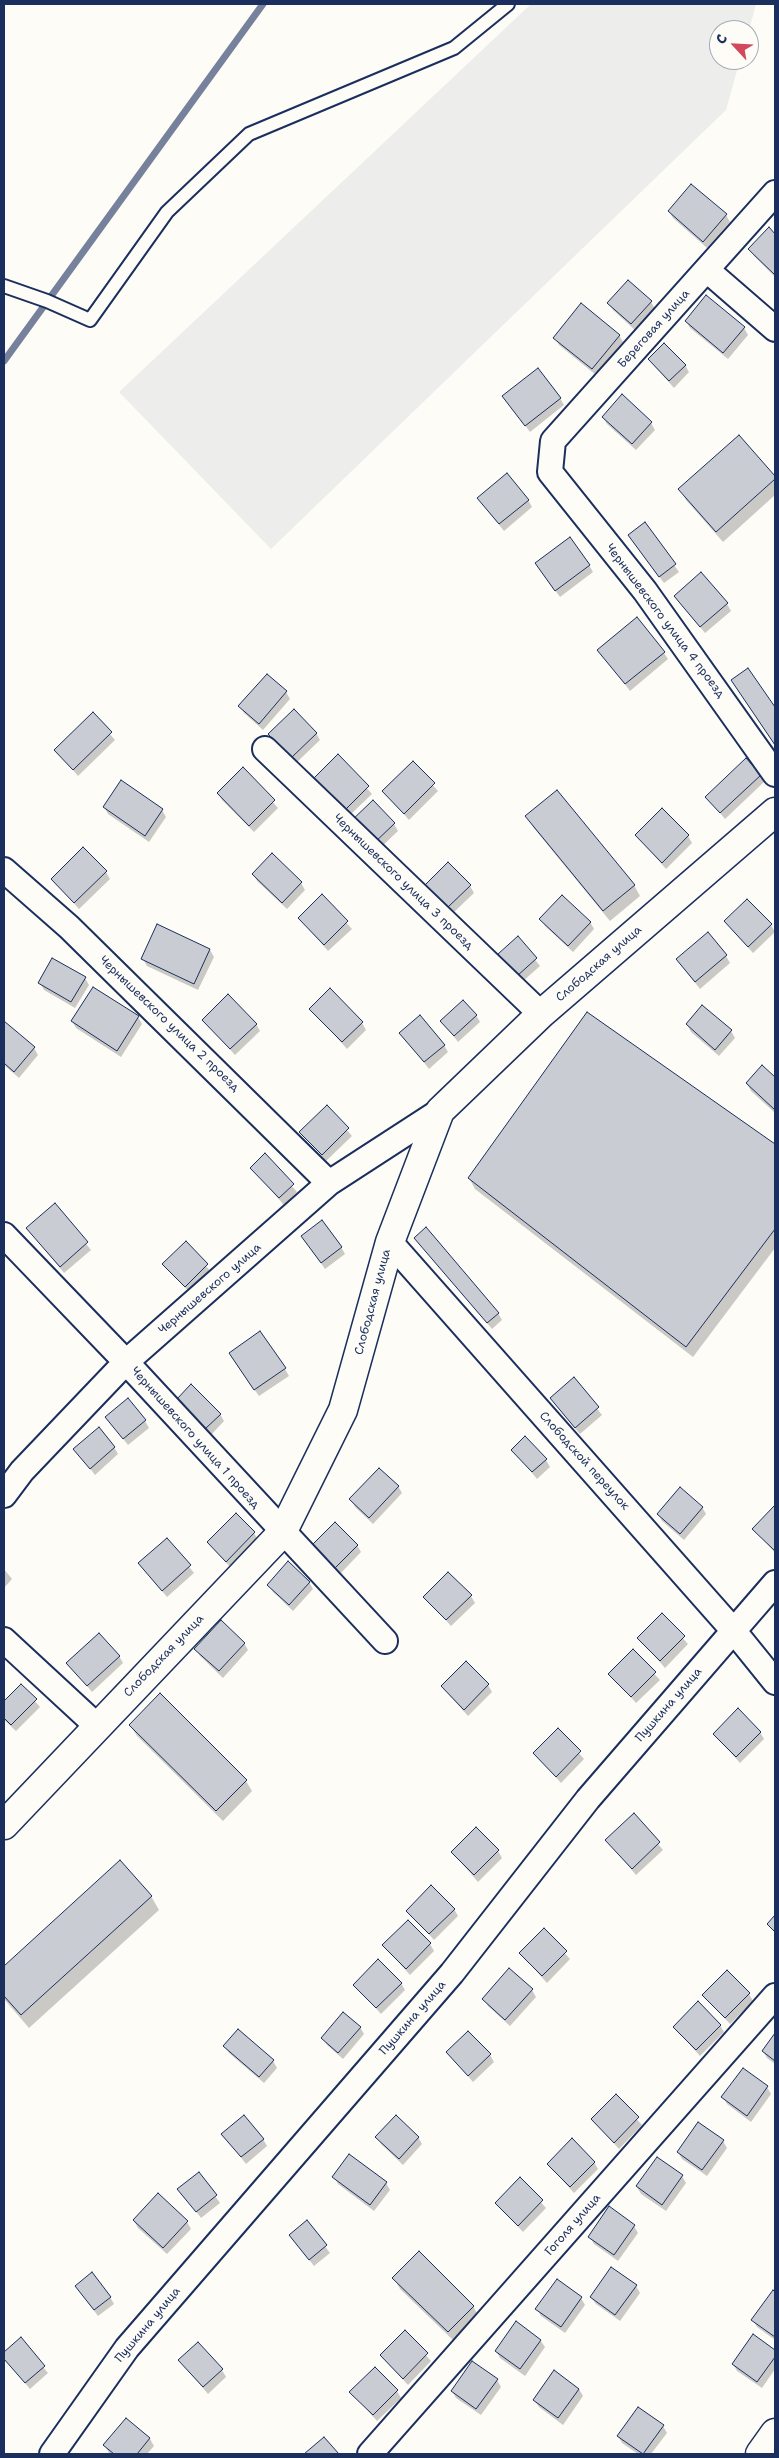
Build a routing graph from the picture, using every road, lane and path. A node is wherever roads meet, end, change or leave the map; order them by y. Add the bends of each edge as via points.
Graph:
1 (508, 4) edge
2 (775, 193) edge
3 (707, 270) junction
4 (4, 286) edge
5 (775, 329) edge
6 (550, 472) joint
7 (265, 749) dead end
8 (775, 774) edge
9 (775, 812) edge
10 (4, 870) edge
11 (541, 1014) junction
12 (440, 1111) junction
13 (329, 1183) junction
14 (4, 1235) edge
15 (390, 1242) junction
16 (126, 1362) junction
17 (4, 1495) edge
18 (282, 1533) junction
19 (775, 1583) edge
20 (734, 1630) junction
21 (4, 1640) edge
22 (385, 1642) dead end
23 (775, 1682) edge
24 (97, 1726) junction
25 (4, 1824) edge
26 (775, 1996) edge
27 (775, 2433) edge
28 (52, 2454) edge
29 (370, 2454) edge
30 (760, 2454) edge

1 - 4 lane via 454,48 249,134 167,212 90,320
2 - 3 street, Береговая улица
3 - 5 street
3 - 6 street, Береговая улица via 553,441
6 - 8 street, Чернышевского улица 4 проезд via 645,591
7 - 11 street, Чернышевского улица 3 проезд
9 - 11 street, Слободская улица
10 - 13 street, Чернышевского улица 2 проезд via 69,927
11 - 12 street, Слободская улица
12 - 13 street, Чернышевского улица
12 - 15 street, Слободская улица
13 - 16 street, Чернышевского улица
14 - 16 street, Чернышевского улица 1 проезд
15 - 18 street, Слободская улица via 343,1410
15 - 20 street, Слободской переулок
16 - 17 street, Чернышевского улица via 22,1471
16 - 18 street, Чернышевского улица 1 проезд
18 - 22 street, Чернышевского улица 1 проезд
18 - 24 street, Слободская улица
19 - 20 street, Пушкина улица
20 - 23 street, Слободской переулок
20 - 28 street, Пушкина улица via 588,1799 452,1973 126,2348
21 - 24 street
24 - 25 street, Слободская улица
26 - 29 street, Гоголя улица
27 - 30 street

